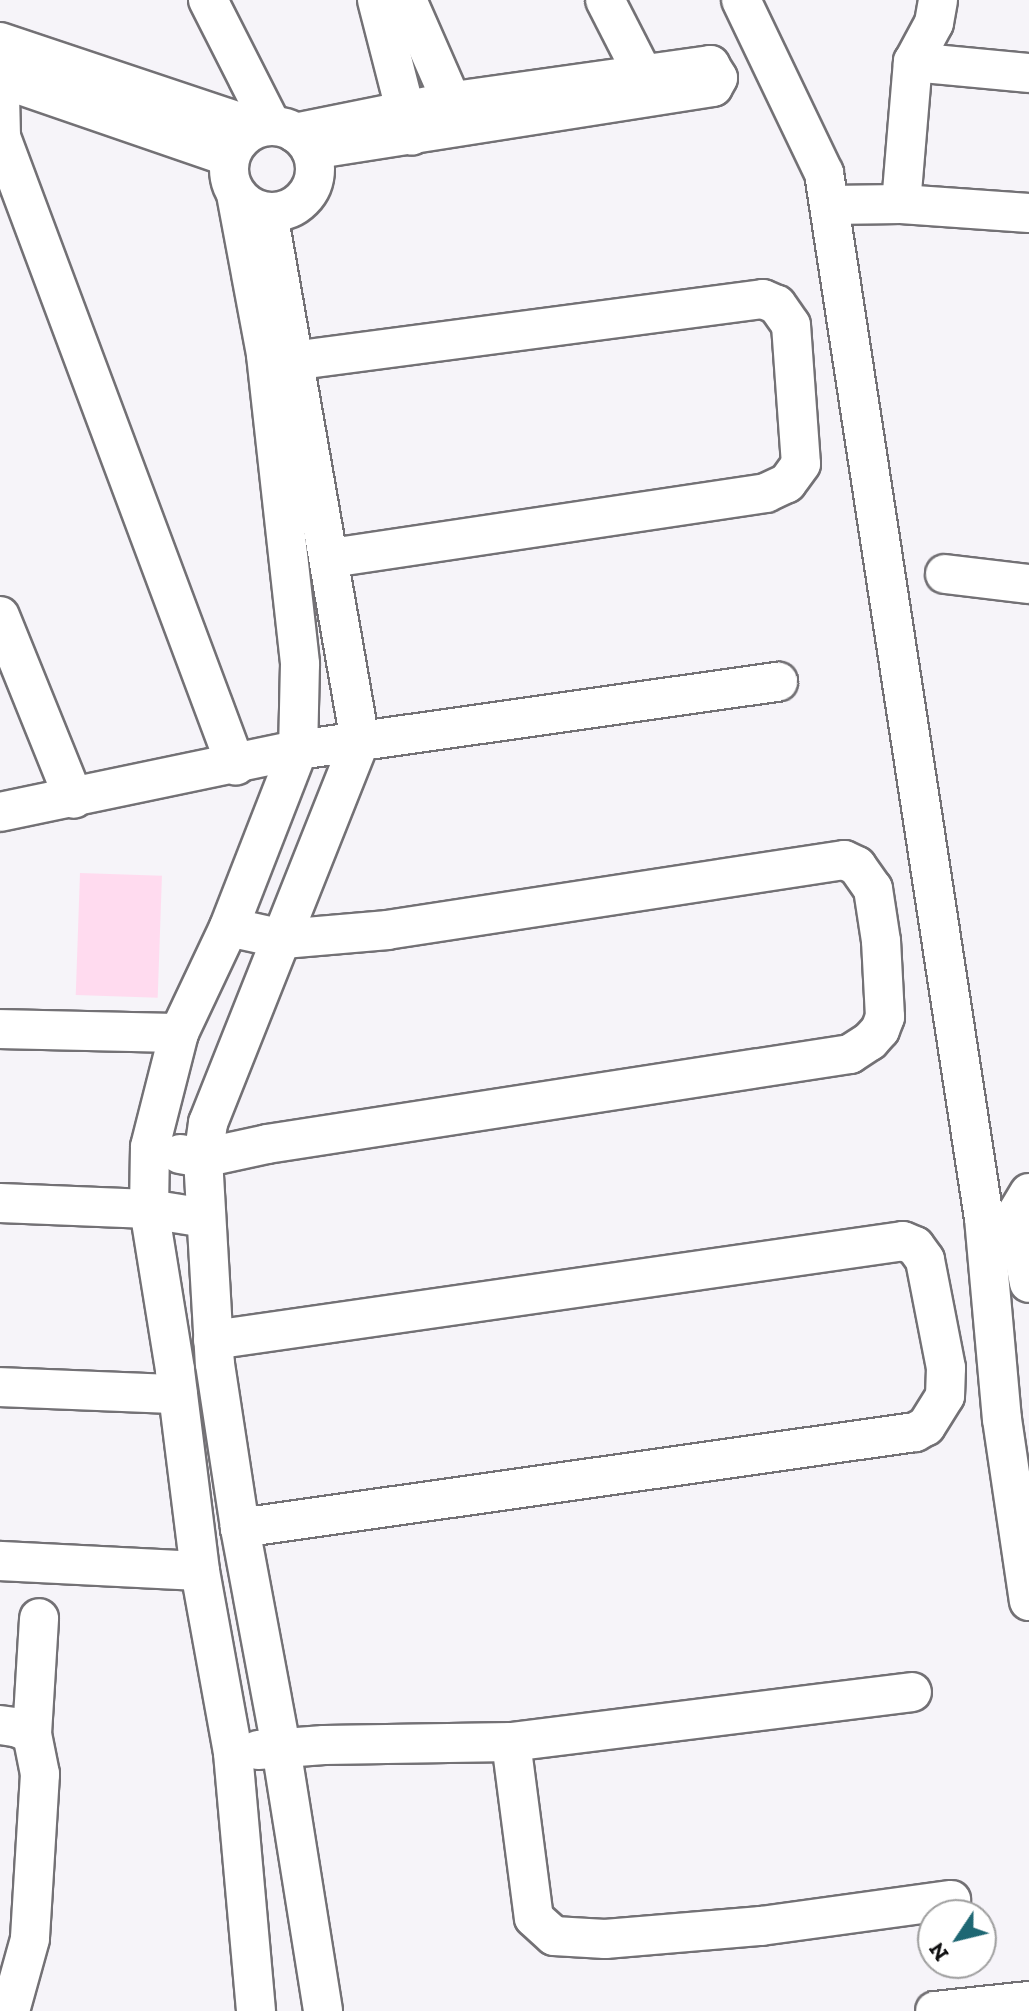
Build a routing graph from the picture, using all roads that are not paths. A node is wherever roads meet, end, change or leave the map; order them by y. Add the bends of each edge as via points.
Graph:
1 (208, 0) edge
2 (377, 0) edge
3 (407, 0) edge
4 (605, 0) edge
5 (741, 0) edge
6 (938, 0) edge
7 (0, 42) edge
8 (913, 62) junction
9 (1029, 73) edge
10 (0, 78) edge
11 (0, 95) edge
12 (458, 114) junction
13 (409, 124) junction
14 (284, 134) junction
15 (233, 175) junction
16 (826, 189) junction
17 (901, 204) junction
18 (268, 213) junction
19 (1029, 213) edge
20 (292, 361) junction
21 (330, 558) junction
22 (945, 574) dead end
23 (1029, 584) edge
24 (0, 616) edge
25 (778, 682) dead end
26 (360, 741) junction
27 (298, 750) junction
28 (236, 766) junction
29 (74, 799) junction
30 (0, 812) edge
31 (229, 927) junction
32 (283, 939) junction
33 (0, 1029) edge
34 (179, 1033) junction
35 (150, 1147) junction
36 (203, 1158) junction
37 (1029, 1193) edge
38 (0, 1203) edge
39 (149, 1209) junction
40 (205, 1218) junction
41 (1029, 1283) edge
42 (214, 1352) junction
43 (177, 1382) junction
44 (0, 1387) edge
45 (240, 1528) junction
46 (0, 1561) edge
47 (200, 1571) junction
48 (1029, 1601) edge
49 (39, 1618) dead end
50 (912, 1692) dead end
51 (16, 1730) edge
52 (511, 1742) junction
53 (281, 1748) junction
54 (233, 1753) junction
55 (917, 1905) edge
56 (1029, 2001) edge
57 (10, 2011) edge
58 (256, 2011) edge
59 (323, 2011) edge
60 (935, 2011) edge

1 - 14 street
2 - 13 street
3 - 12 street
4 - 12 street via 648,86
5 - 16 street
6 - 8 street via 934,23
7 - 14 street
8 - 9 street
8 - 17 street
10 - 15 street
11 - 28 street via 1,137
12 - 13 street
13 - 14 street
14 - 15 street via 246,134
14 - 18 street via 315,176 304,199
15 - 18 street via 256,209
15 - 27 street via 266,355 300,664
16 - 17 street
16 - 48 street via 984,1218 1002,1419
17 - 19 street
18 - 20 street
20 - 21 street
20 - 21 street via 763,299 777,305 791,325 801,464 787,483 766,493
21 - 26 street
22 - 23 street
24 - 29 street
25 - 26 street
26 - 27 street
26 - 32 street
27 - 28 street
27 - 31 street
28 - 29 street
29 - 30 street
31 - 32 street
31 - 34 street
32 - 36 street via 208,1123
32 - 36 street via 388,930 844,860 857,866 873,889 885,1017 870,1041 850,1054
33 - 34 street
34 - 35 street
35 - 36 street
35 - 39 street
36 - 40 street
37 - 41 street via 1016,1215
38 - 39 street
39 - 40 street
39 - 43 street
40 - 42 street
42 - 43 street
42 - 45 street
42 - 45 street via 903,1241 915,1246 925,1260 946,1368 945,1396 926,1426 915,1432
43 - 44 street
43 - 47 street
45 - 53 street
46 - 47 street
47 - 54 street
49 - 51 street
50 - 52 street
51 - 57 street via 40,1774 30,1939
52 - 53 street
52 - 55 street via 534,1918 554,1936 605,1939 761,1926
53 - 54 street
53 - 59 street
54 - 58 street
56 - 60 street

